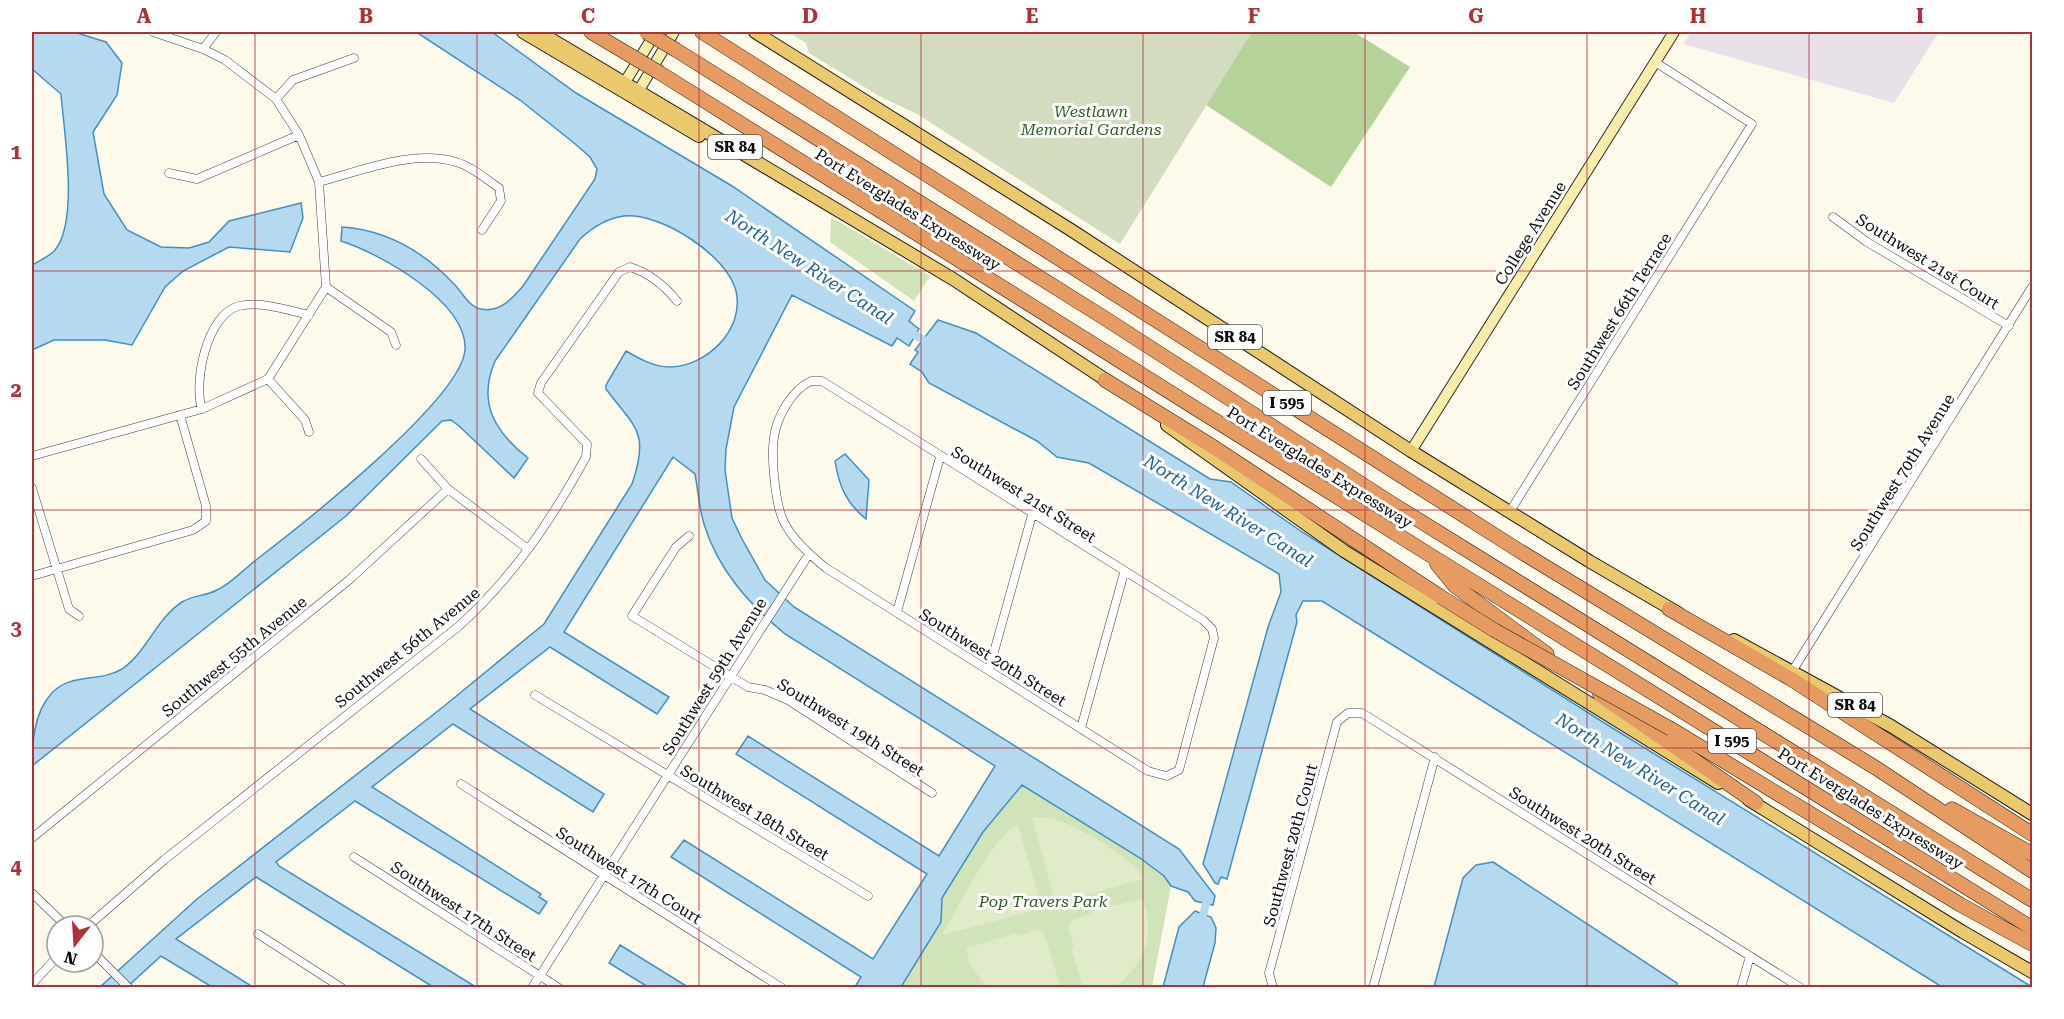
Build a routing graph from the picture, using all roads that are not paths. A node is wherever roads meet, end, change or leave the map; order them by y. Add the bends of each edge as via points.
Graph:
1 (153, 32) edge
2 (216, 32) edge
3 (523, 32) edge
4 (539, 32) edge
5 (591, 32) edge
6 (646, 32) edge
7 (656, 32) edge
8 (674, 32) edge
9 (702, 32) edge
10 (755, 32) edge
11 (1674, 32) edge
12 (203, 49) junction
13 (354, 58) dead end
14 (1655, 62) junction
15 (625, 82) junction
16 (639, 90) junction
17 (276, 99) junction
18 (299, 135) junction
19 (169, 172) dead end
20 (320, 182) junction
21 (831, 205) junction
22 (1833, 217) dead end
23 (482, 230) dead end
24 (326, 287) junction
25 (2032, 287) edge
26 (677, 301) dead end
27 (309, 315) junction
28 (2009, 326) junction
29 (396, 345) dead end
30 (268, 379) junction
31 (1106, 380) junction
32 (202, 409) junction
33 (180, 415) junction
34 (309, 432) dead end
35 (1411, 451) junction
36 (32, 456) edge
37 (940, 457) junction
38 (421, 459) dead end
39 (32, 488) edge
40 (448, 489) junction
41 (1509, 513) junction
42 (1032, 515) junction
43 (689, 536) dead end
44 (528, 549) junction
45 (809, 554) junction
46 (1430, 555) junction
47 (55, 569) junction
48 (1124, 573) junction
49 (32, 576) edge
50 (1669, 609) junction
51 (897, 612) junction
52 (79, 616) dead end
53 (988, 670) junction
54 (1793, 670) junction
55 (730, 676) junction
56 (536, 696) dead end
57 (1348, 713) joint
58 (1081, 728) junction
59 (1435, 757) junction
60 (1876, 768) junction
61 (668, 775) junction
62 (1167, 776) joint
63 (461, 784) dead end
64 (932, 793) dead end
65 (1756, 803) junction
66 (2032, 814) edge
67 (2032, 834) edge
68 (32, 838) edge
69 (2032, 854) edge
70 (354, 857) dead end
71 (2032, 871) edge
72 (603, 876) junction
73 (32, 893) edge
74 (868, 896) dead end
75 (2032, 900) edge
76 (54, 914) edge
77 (102, 914) edge
78 (2032, 928) edge
79 (258, 934) dead end
80 (2032, 944) edge
81 (1750, 956) junction
82 (105, 964) edge
83 (45, 970) edge
84 (2032, 972) edge
85 (539, 975) junction
86 (32, 984) edge
87 (129, 987) edge
88 (342, 987) edge
89 (532, 987) edge
90 (558, 987) edge
91 (782, 987) edge
92 (1273, 987) edge
93 (1373, 987) edge
94 (1741, 987) edge
95 (1801, 987) edge

1 - 12 street
2 - 12 street
3 - 21 main road via 736,156
4 - 15 main road, SR 84
5 - 46 highway, Port Everglades Expressway / I 595, bridge
6 - 75 highway, bridge
7 - 15 street
8 - 16 street
9 - 60 highway, Port Everglades Expressway / I 595 via 1509,544
10 - 35 main road, SR 84 via 1071,230
11 - 14 street, College Avenue
12 - 17 street via 239,69
13 - 17 street via 293,80
14 - 35 street, College Avenue
14 - 41 street, Southwest 66th Terrace via 1752,124
15 - 16 main road, SR 84
16 - 21 main road, SR 84
17 - 18 street
18 - 19 street via 197,179
18 - 20 street
20 - 23 street via 412,159 457,162 499,188 501,201
20 - 24 street
21 - 31 main road, SR 84 via 953,279
22 - 28 street, Southwest 21st Court via 1867,242
24 - 27 street
24 - 29 street via 392,332
25 - 28 street, Southwest 70th Avenue
26 - 44 street, Southwest 56th Avenue via 666,287 641,270 630,267 619,272 541,383 538,393 587,444 586,457
27 - 30 street
27 - 32 street via 266,306 239,306 225,312 213,329 204,354 199,400
28 - 54 street, Southwest 70th Avenue
30 - 32 street
30 - 34 street via 305,420
31 - 65 main road, SR 84 via 1344,550 1692,769
31 - 80 highway, bridge via 1494,630 1671,729
32 - 33 street
33 - 36 street
33 - 47 street via 206,506 206,521 193,530
35 - 41 main road, SR 84
37 - 42 street, Southwest 21st Street
37 - 45 street, Southwest 21st Street via 822,381 800,386 784,409 774,437 776,483 783,520
37 - 51 street
38 - 40 street
39 - 47 street
40 - 44 street
40 - 68 street, Southwest 55th Avenue via 350,580
41 - 50 main road, SR 84
42 - 48 street, Southwest 21st Street
42 - 53 street
43 - 55 street, Southwest 19th Street via 676,547 632,616
44 - 77 street, Southwest 56th Avenue via 503,583 459,626 164,860
45 - 51 street, Southwest 20th Street
45 - 55 street, Southwest 59th Avenue
46 - 65 highway via 1455,586 1638,722
46 - 78 highway, Port Everglades Expressway / I 595
47 - 49 street
47 - 52 street via 69,609
48 - 58 street
48 - 62 street, Southwest 21st Street via 1203,621 1212,629 1214,638 1179,770
50 - 54 main road, SR 84
50 - 67 highway via 1791,679
51 - 53 street, Southwest 20th Street
53 - 58 street, Southwest 20th Street
54 - 66 main road, SR 84
55 - 61 street, Southwest 59th Avenue
55 - 64 street, Southwest 19th Street via 748,687 788,700
56 - 61 street, Southwest 18th Street
57 - 59 street, Southwest 20th Street via 1362,713
57 - 92 street, Southwest 20th Court via 1337,722 1269,973
58 - 62 street, Southwest 20th Street via 1148,771
59 - 81 street, Southwest 20th Street
59 - 93 street
60 - 69 highway
60 - 71 highway, Port Everglades Expressway / I 595
61 - 72 street, Southwest 59th Avenue
61 - 74 street, Southwest 18th Street
63 - 72 street, Southwest 17th Court
65 - 84 main road, SR 84
70 - 85 street, Southwest 17th Street
72 - 85 street, Southwest 59th Avenue
72 - 91 street, Southwest 17th Court
73 - 76 street
79 - 88 street
81 - 94 street
81 - 95 street, Southwest 20th Street
82 - 87 street
83 - 86 street
85 - 89 street, Southwest 59th Avenue
85 - 90 street, Southwest 17th Street

